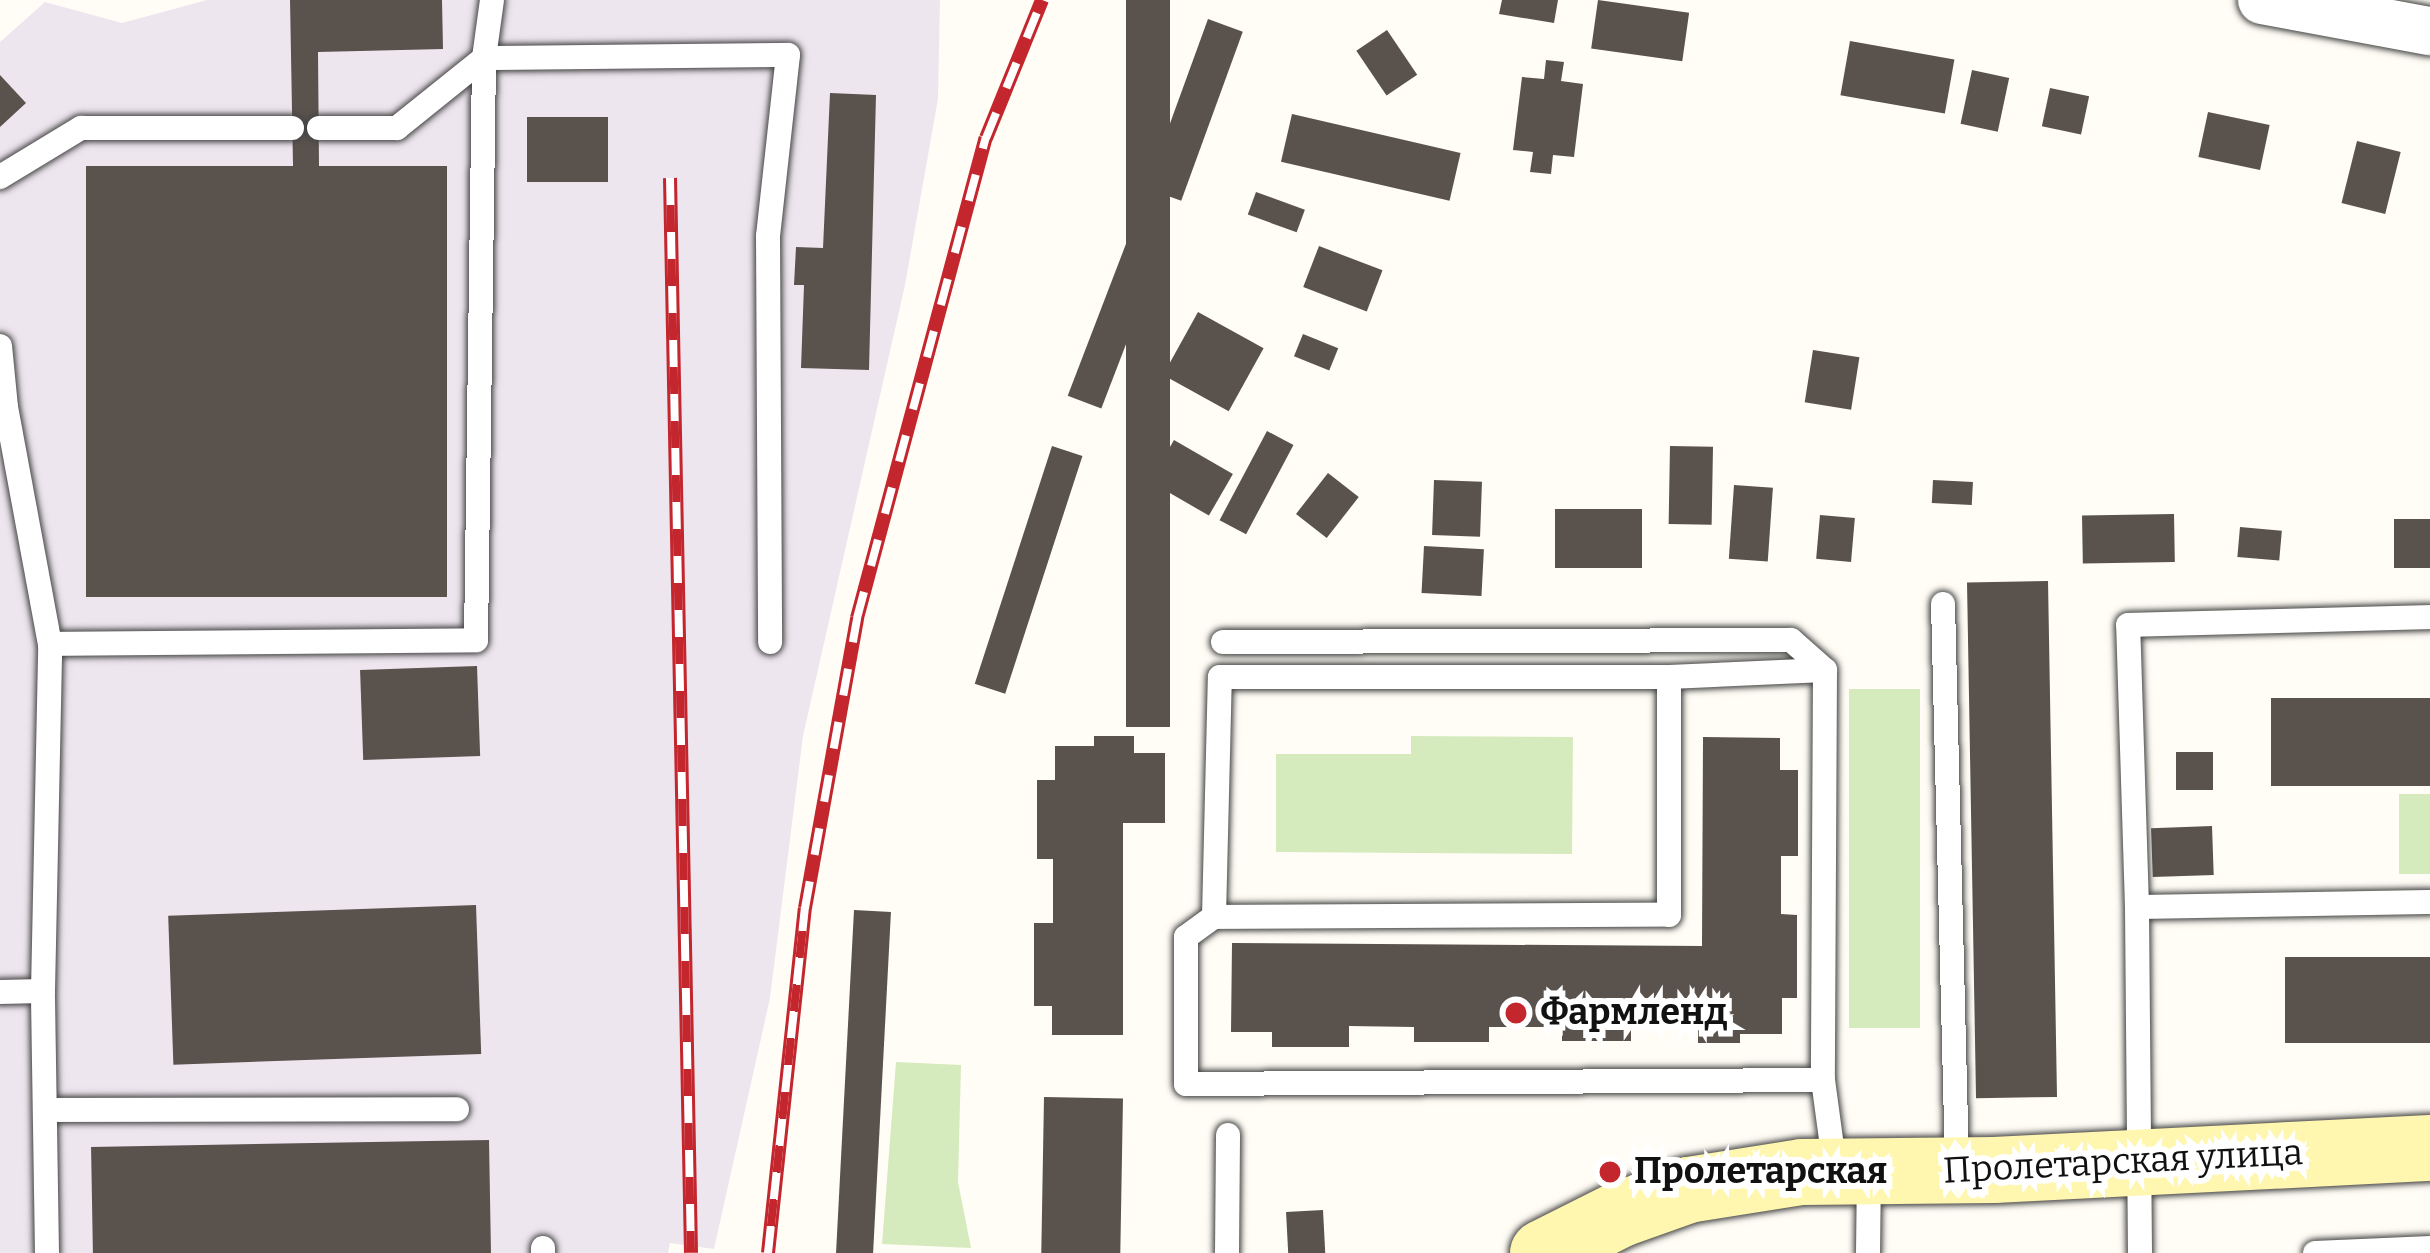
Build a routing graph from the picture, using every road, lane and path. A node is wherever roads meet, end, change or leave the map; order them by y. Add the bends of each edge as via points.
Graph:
1 (492, 0) edge
2 (2262, 0) edge
3 (2338, 7) edge
4 (2430, 31) edge
5 (484, 58) junction
6 (292, 128) dead end
7 (319, 128) dead end
8 (0, 177) edge
9 (0, 346) edge
10 (3, 407) edge
11 (1943, 604) dead end
12 (2430, 616) edge
13 (770, 641) dead end
14 (1223, 642) dead end
15 (50, 644) junction
16 (1825, 670) junction
17 (1669, 677) junction
18 (2430, 902) edge
19 (2137, 907) junction
20 (1214, 917) junction
21 (43, 991) junction
22 (0, 992) edge
23 (1823, 1081) junction
24 (458, 1108) dead end
25 (45, 1111) junction
26 (1228, 1135) dead end
27 (2430, 1148) edge
28 (2140, 1160) junction
29 (1852, 1170) junction
30 (1957, 1171) junction
31 (2430, 1248) edge
32 (47, 1253) edge
33 (1227, 1253) edge
34 (1543, 1253) edge
35 (1868, 1253) edge
36 (2140, 1253) edge
37 (2315, 1253) edge

1 - 5 lane
2 - 3 street
3 - 4 street
5 - 7 lane via 397,128
5 - 13 lane via 788,55 768,236
5 - 15 lane via 476,640
6 - 8 lane via 81,128
9 - 10 lane
10 - 15 lane
11 - 30 lane
12 - 19 lane via 2128,625
14 - 16 lane via 1790,640
15 - 21 lane
16 - 17 lane
16 - 23 lane
17 - 20 lane via 1220,677
17 - 20 lane via 1669,915
18 - 19 lane
19 - 28 lane
20 - 23 lane via 1186,937 1186,1084
21 - 22 lane
21 - 25 lane
23 - 29 lane
24 - 25 lane
25 - 32 lane
26 - 33 lane
27 - 28 street, Пролетарская улица
28 - 30 street, Пролетарская улица
28 - 36 lane
29 - 30 street, Пролетарская улица
29 - 34 street, Пролетарская улица via 1688,1190
29 - 35 lane
31 - 37 lane

